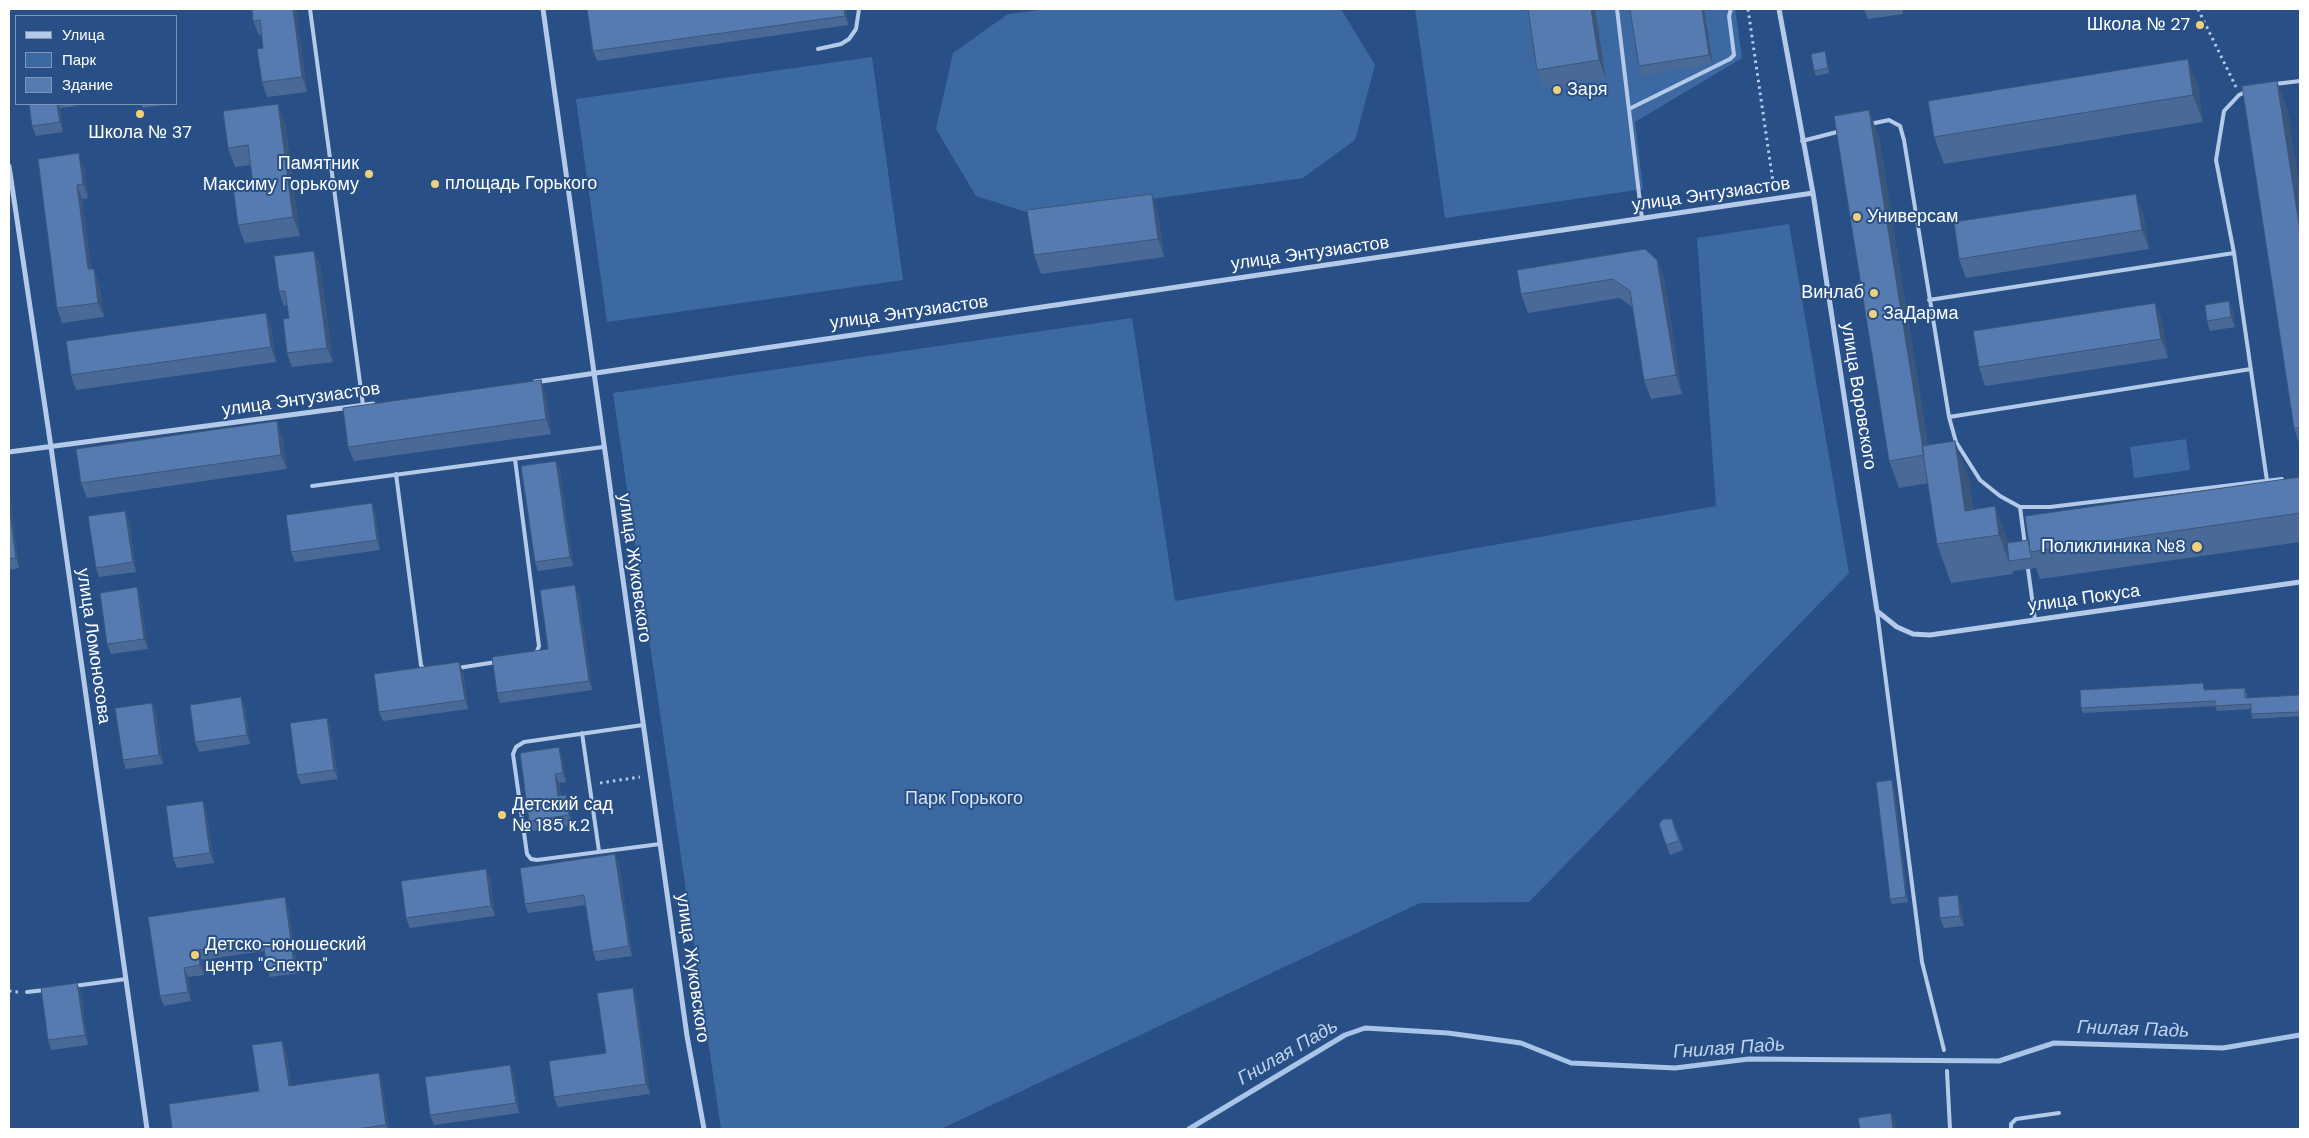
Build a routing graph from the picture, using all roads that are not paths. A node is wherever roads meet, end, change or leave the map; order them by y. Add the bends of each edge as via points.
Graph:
1 (310, 9) edge
2 (543, 9) edge
3 (859, 9) edge
4 (1616, 9) edge
5 (1730, 9) edge
6 (1779, 9) edge
7 (818, 49) dead end
8 (2300, 81) edge
9 (2267, 85) edge
10 (2252, 89) edge
11 (1629, 109) junction
12 (1860, 127) edge
13 (1850, 129) edge
14 (1802, 141) junction
15 (9, 166) edge
16 (1813, 193) junction
17 (1642, 219) junction
18 (2234, 253) junction
19 (1929, 300) junction
20 (2251, 369) junction
21 (593, 374) junction
22 (527, 383) edge
23 (383, 402) edge
24 (364, 405) junction
25 (1948, 417) junction
26 (51, 447) junction
27 (603, 447) junction
28 (9, 452) edge
29 (515, 459) junction
30 (396, 474) junction
31 (2284, 479) edge
32 (2268, 481) junction
33 (312, 486) dead end
34 (2020, 507) junction
35 (2025, 551) edge
36 (2028, 569) edge
37 (2300, 582) edge
38 (1877, 611) junction
39 (2034, 620) junction
40 (534, 656) edge
41 (506, 660) edge
42 (451, 670) edge
43 (432, 672) edge
44 (643, 725) junction
45 (582, 733) junction
46 (660, 844) junction
47 (599, 851) junction
48 (126, 979) junction
49 (66, 987) edge
50 (47, 990) edge
51 (27, 992) dead end
52 (1944, 1050) dead end
53 (1947, 1071) dead end
54 (2059, 1113) dead end
55 (147, 1129) edge
56 (704, 1129) edge
57 (1950, 1129) edge
58 (2011, 1129) edge

1 - 24 lane
2 - 21 street, улица Жуковского
3 - 7 lane via 856,29 850,39
4 - 11 lane
5 - 11 lane via 1734,55 1730,59
6 - 14 street, улица Воровского
8 - 9 lane
10 - 18 lane via 2239,95 2224,112 2216,160
11 - 17 lane
12 - 19 lane via 1889,120 1900,126
13 - 14 lane
14 - 16 street, улица Воровского
15 - 26 street, улица Ломоносова
16 - 17 street, улица Энтузиастов
16 - 38 street, улица Воровского
17 - 21 street, улица Энтузиастов
18 - 19 lane
18 - 20 lane
19 - 25 lane
20 - 25 lane
20 - 32 lane
21 - 22 street, улица Энтузиастов
21 - 27 street, улица Жуковского
23 - 24 street, улица Энтузиастов
24 - 26 street, улица Энтузиастов
25 - 34 lane via 1956,442 1980,480
26 - 28 street, улица Энтузиастов
26 - 48 street, улица Ломоносова
27 - 29 lane
27 - 44 street, улица Жуковского
29 - 30 lane
29 - 40 lane via 539,646
30 - 33 lane
30 - 43 lane via 421,665
31 - 32 lane
32 - 34 lane via 2050,507
34 - 35 lane
36 - 39 lane
37 - 39 street, улица Покуса
38 - 39 street, улица Покуса via 1897,627 1913,634 1930,635
38 - 52 lane via 1922,962
41 - 42 lane
44 - 45 lane
44 - 46 street, улица Жуковского
45 - 47 lane
45 - 47 lane via 524,742 516,747 513,754 527,854 537,860
46 - 47 lane
46 - 56 street, улица Жуковского via 687,1036
48 - 49 lane
48 - 55 street, улица Ломоносова
50 - 51 lane
53 - 57 lane
54 - 58 lane via 2016,1119

